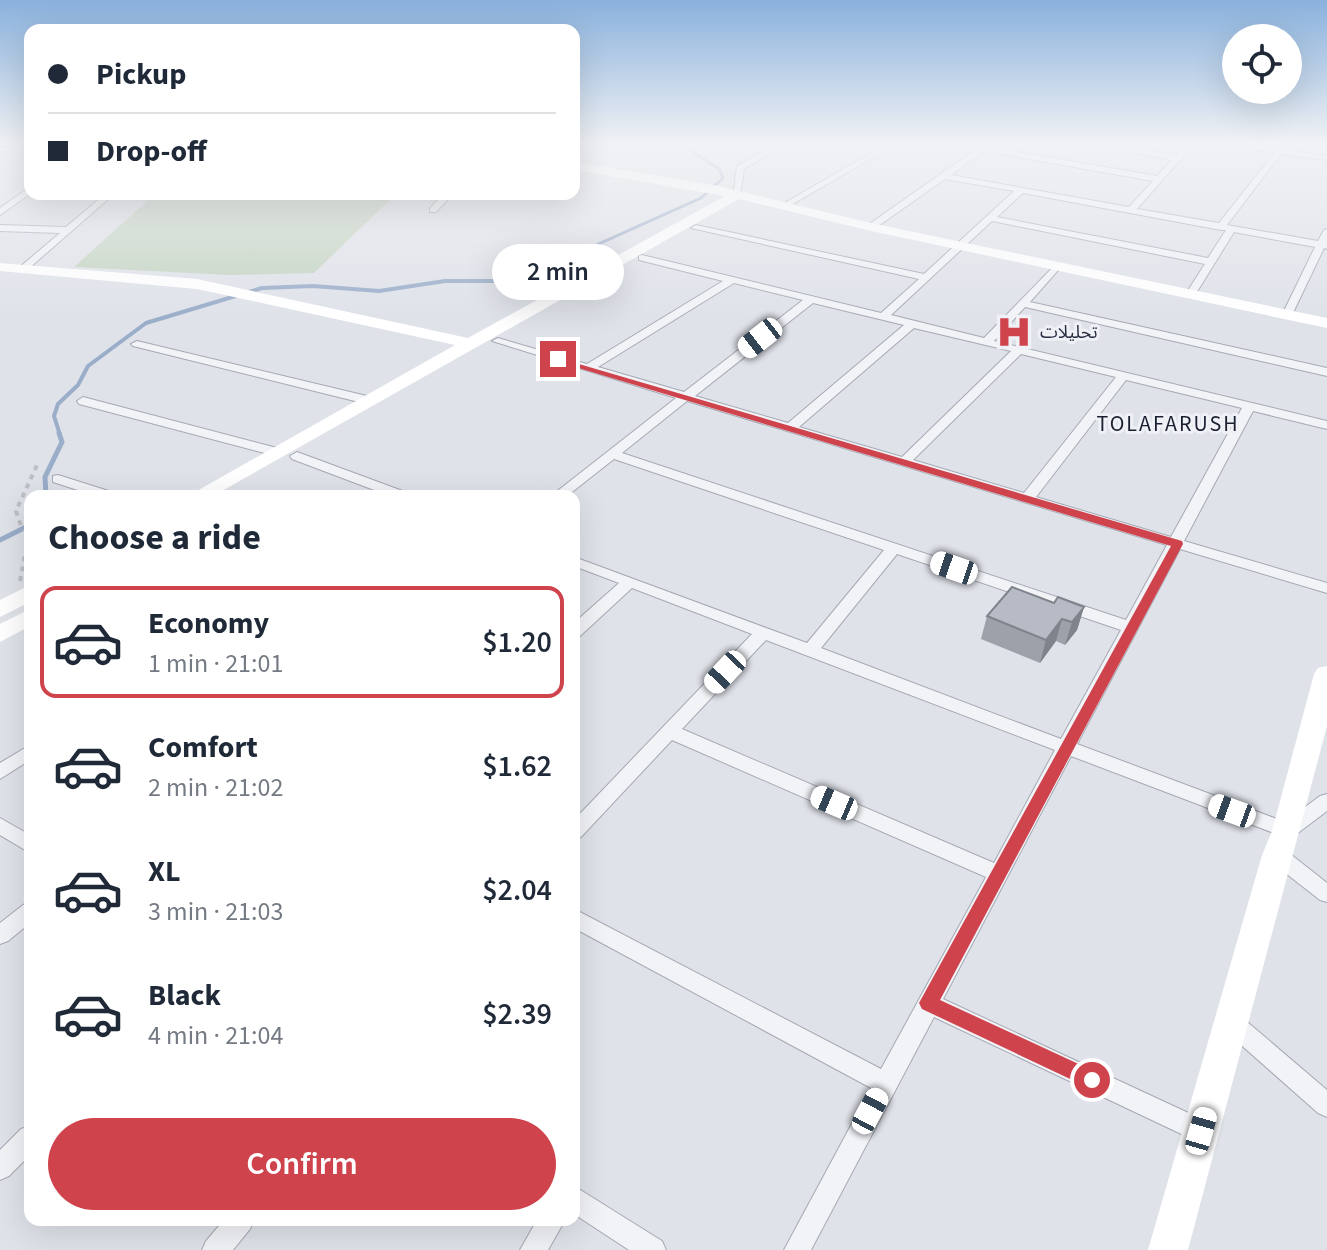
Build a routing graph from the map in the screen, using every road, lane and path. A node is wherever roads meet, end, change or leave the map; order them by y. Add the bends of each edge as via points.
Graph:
1 (100, 202) edge
2 (441, 202) edge
3 (732, 202) edge
4 (768, 202) edge
5 (789, 202) edge
6 (906, 202) edge
7 (1007, 202) edge
8 (1089, 202) edge
9 (1138, 202) edge
10 (1244, 202) edge
11 (783, 206) junction
12 (433, 210) dead end
13 (1131, 210) junction
14 (990, 218) junction
15 (696, 224) junction
16 (871, 227) junction
17 (0, 228) edge
18 (1226, 228) junction
19 (68, 230) junction
20 (1327, 232) edge
21 (959, 245) junction
22 (1324, 246) edge
23 (642, 258) junction
24 (1211, 262) junction
25 (1057, 266) junction
26 (0, 267) edge
27 (24, 268) junction
28 (926, 277) junction
29 (732, 280) junction
30 (1190, 295) junction
31 (810, 300) junction
32 (1022, 303) junction
33 (1287, 315) junction
34 (883, 317) junction
35 (1327, 323) edge
36 (912, 324) junction
37 (498, 341) junction
38 (987, 342) junction
39 (468, 343) junction
40 (137, 344) dead end
41 (1019, 350) junction
42 (588, 368) junction
43 (1327, 372) edge
44 (1124, 375) junction
45 (686, 397) junction
46 (367, 400) junction
47 (83, 401) dead end
48 (1249, 406) junction
49 (1327, 425) edge
50 (790, 428) junction
51 (276, 452) junction
52 (612, 454) junction
53 (297, 456) junction
54 (904, 462) junction
55 (37, 465) dead end
56 (58, 479) dead end
57 (25, 490) edge
58 (92, 490) edge
59 (211, 490) edge
60 (240, 490) edge
61 (385, 490) edge
62 (566, 490) edge
63 (24, 492) edge
64 (1027, 499) junction
65 (24, 529) edge
66 (1177, 544) junction
67 (894, 548) junction
68 (580, 563) edge
69 (24, 571) edge
70 (630, 582) junction
71 (1327, 588) edge
72 (18, 615) edge
73 (580, 627) edge
74 (1132, 628) junction
75 (763, 633) junction
76 (810, 651) junction
77 (1327, 674) edge
78 (669, 731) junction
79 (1320, 732) edge
80 (1067, 748) junction
81 (24, 755) edge
82 (0, 772) edge
83 (1327, 801) edge
84 (0, 825) edge
85 (580, 826) edge
86 (24, 841) edge
87 (1282, 843) junction
88 (999, 874) junction
89 (1327, 894) edge
90 (24, 916) edge
91 (580, 921) edge
92 (0, 935) edge
93 (928, 1003) junction
94 (1231, 1022) junction
95 (885, 1083) junction
96 (1327, 1105) edge
97 (1201, 1131) junction
98 (24, 1144) edge
99 (0, 1167) edge
100 (580, 1203) edge
101 (236, 1226) edge
102 (548, 1226) edge
103 (215, 1250) edge
104 (533, 1250) edge
105 (653, 1250) edge
106 (797, 1250) edge
107 (1168, 1250) edge

1 - 19 street
2 - 12 street
3 - 15 main road
4 - 11 main road
5 - 11 street
6 - 16 street
7 - 14 street
8 - 13 street
9 - 13 street
10 - 18 street
11 - 16 main road
13 - 18 street
14 - 21 street
14 - 24 street
15 - 23 main road
15 - 28 street
15 - 39 main road
16 - 21 main road
17 - 19 street
18 - 22 street
18 - 24 street
19 - 27 street
20 - 22 street
21 - 25 main road
21 - 28 street
22 - 33 street
23 - 29 street
23 - 37 main road
24 - 30 street
25 - 30 main road
25 - 32 street
26 - 27 main road
27 - 39 main road via 237,291
28 - 34 street
29 - 31 street
29 - 42 street
30 - 33 main road
31 - 34 street
31 - 45 street
32 - 38 street
32 - 43 street
33 - 35 main road
34 - 36 street
36 - 38 street
36 - 50 street
37 - 42 street
37 - 53 main road
38 - 41 street
39 - 46 main road
40 - 46 street
41 - 44 street
41 - 54 street
42 - 45 street
44 - 48 street
44 - 64 street
45 - 50 street
45 - 52 street
46 - 51 main road
47 - 51 street
48 - 49 street
48 - 66 street
50 - 54 street
51 - 59 main road
52 - 62 street
52 - 67 street
53 - 60 main road
53 - 61 street
54 - 64 street
55 - 57 path
56 - 58 street
63 - 65 path via 16,511
64 - 66 street
66 - 71 street
66 - 74 street
67 - 74 street
67 - 76 street
68 - 70 street
69 - 72 path
70 - 73 street
70 - 75 street
74 - 80 street
75 - 76 street
75 - 78 street
76 - 80 street
77 - 79 main road
78 - 85 street
78 - 88 street
79 - 87 main road
80 - 87 street
80 - 88 street
81 - 82 street
83 - 87 street
84 - 86 street
87 - 89 street
87 - 94 main road
88 - 93 street
90 - 92 street
91 - 95 street
93 - 95 street
93 - 97 street
94 - 96 street
94 - 97 main road
95 - 106 street
97 - 107 main road
98 - 99 street
100 - 105 street
101 - 103 street
102 - 104 street

